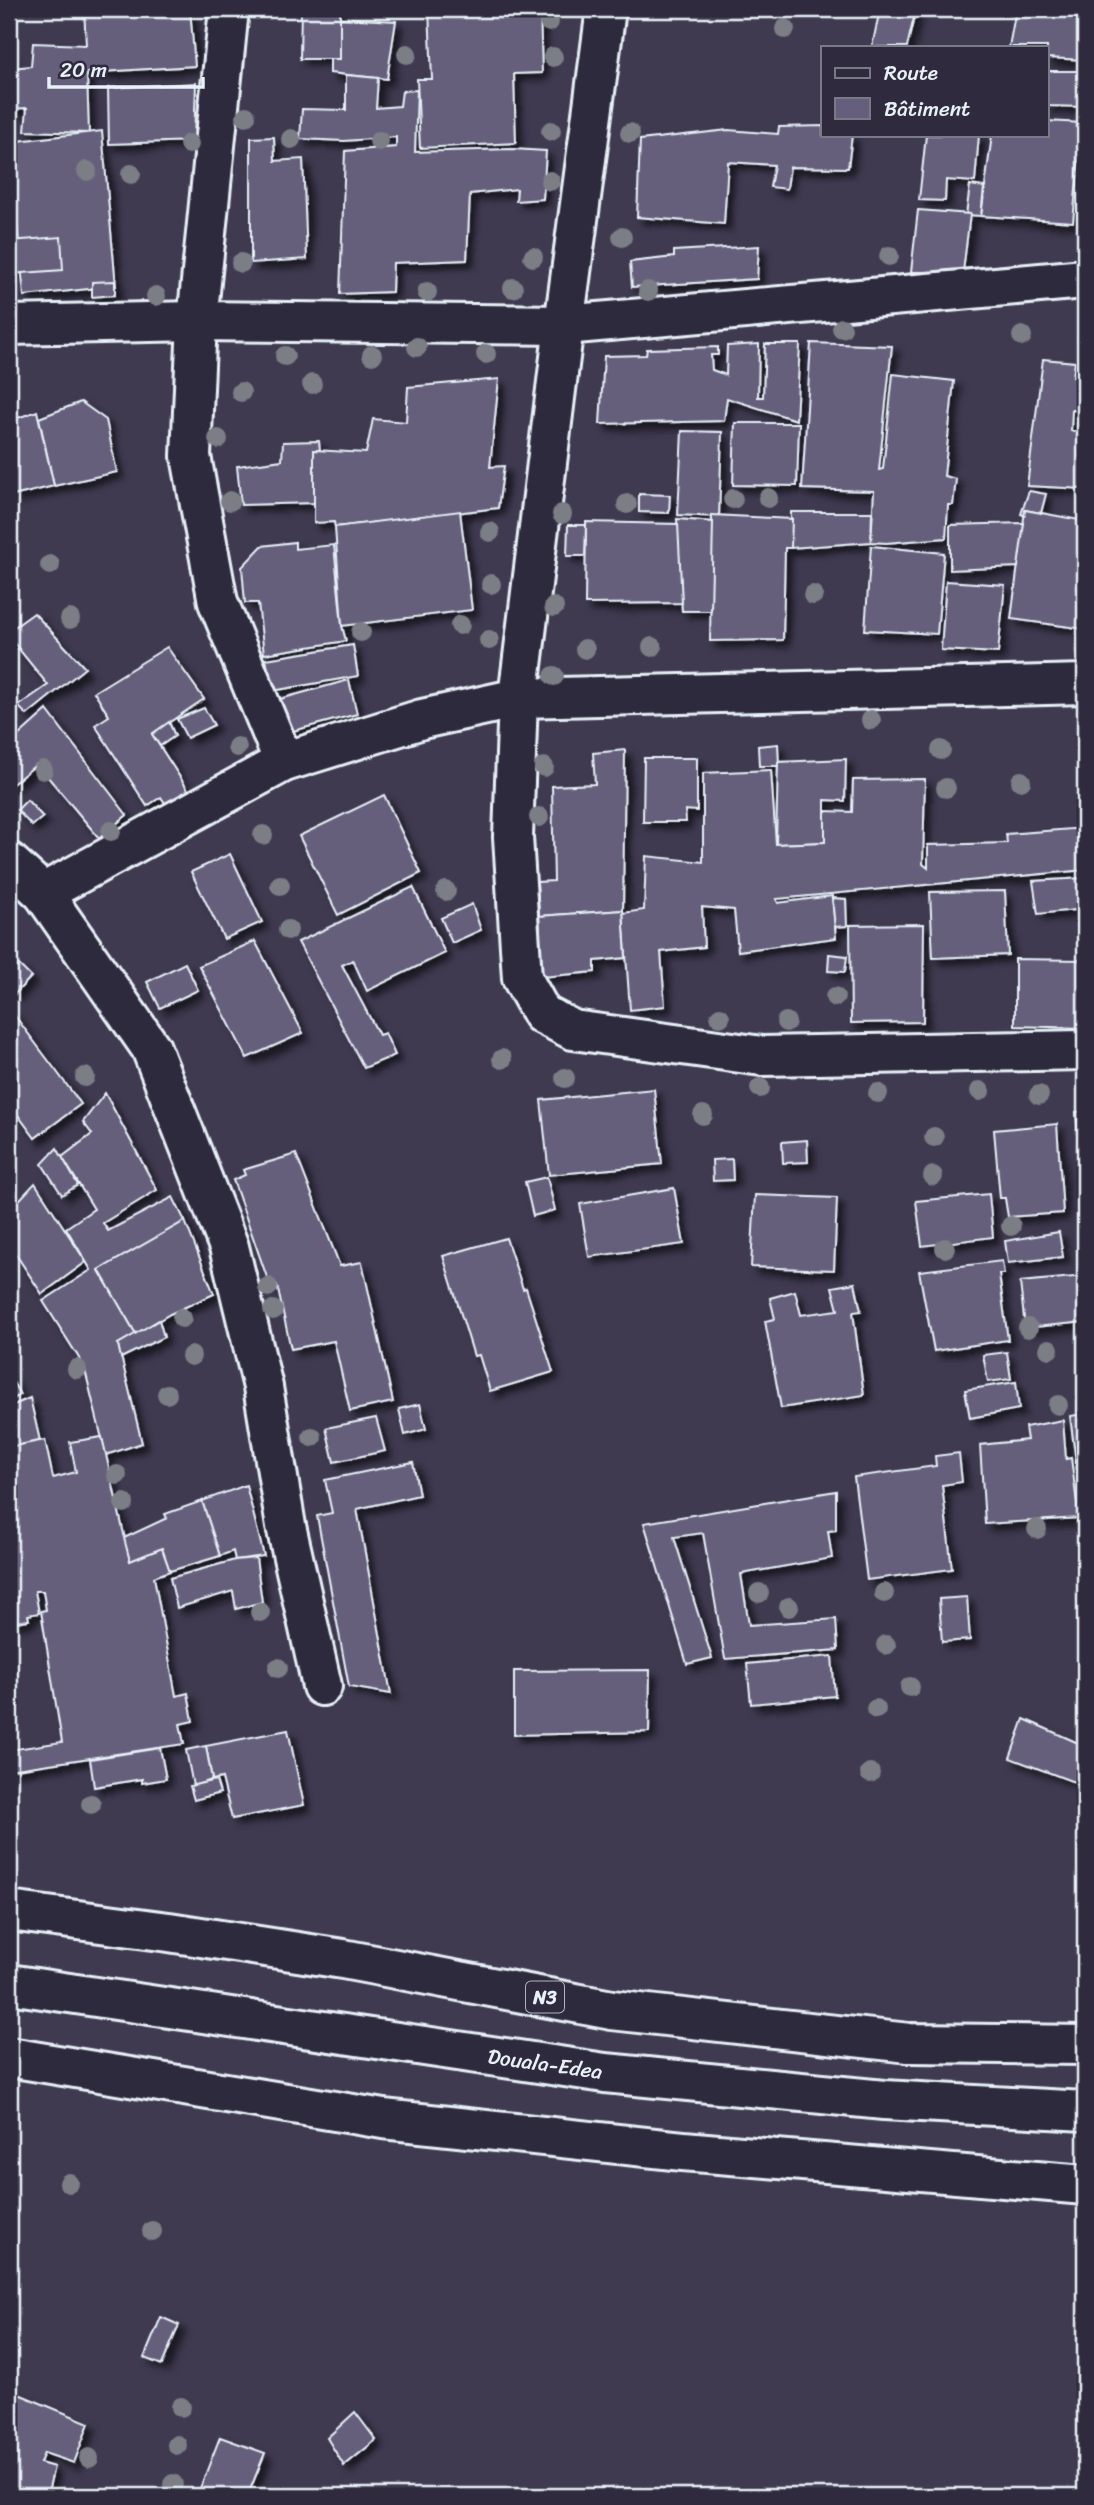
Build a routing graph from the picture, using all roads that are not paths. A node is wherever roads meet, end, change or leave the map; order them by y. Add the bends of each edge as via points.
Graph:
1 (229, 9) edge
2 (606, 9) edge
3 (1085, 279) edge
4 (197, 321) junction
5 (9, 325) edge
6 (564, 325) junction
7 (1085, 684) edge
8 (519, 698) junction
9 (284, 762) junction
10 (9, 862) edge
11 (43, 893) junction
12 (1085, 1050) edge
13 (322, 1686) dead end
14 (9, 1911) edge
15 (9, 1984) edge
16 (1085, 2045) edge
17 (9, 2057) edge
18 (1085, 2111) edge
19 (1085, 2185) edge

1 - 4 main road
2 - 6 main road
3 - 6 main road
4 - 5 main road
4 - 6 main road
4 - 9 main road via 191,456 218,602
6 - 8 main road
7 - 8 main road
8 - 9 main road via 422,719
8 - 12 main road via 513,837 523,978 542,1014 573,1030 762,1056
9 - 11 main road
10 - 11 main road
11 - 13 main road via 151,1048 229,1247 263,1387 286,1526
14 - 16 main road, N3 via 343,1959 612,2010 909,2043
15 - 18 main road, Douala-Edea via 605,2073 884,2100
17 - 19 main road via 383,2119 683,2151

